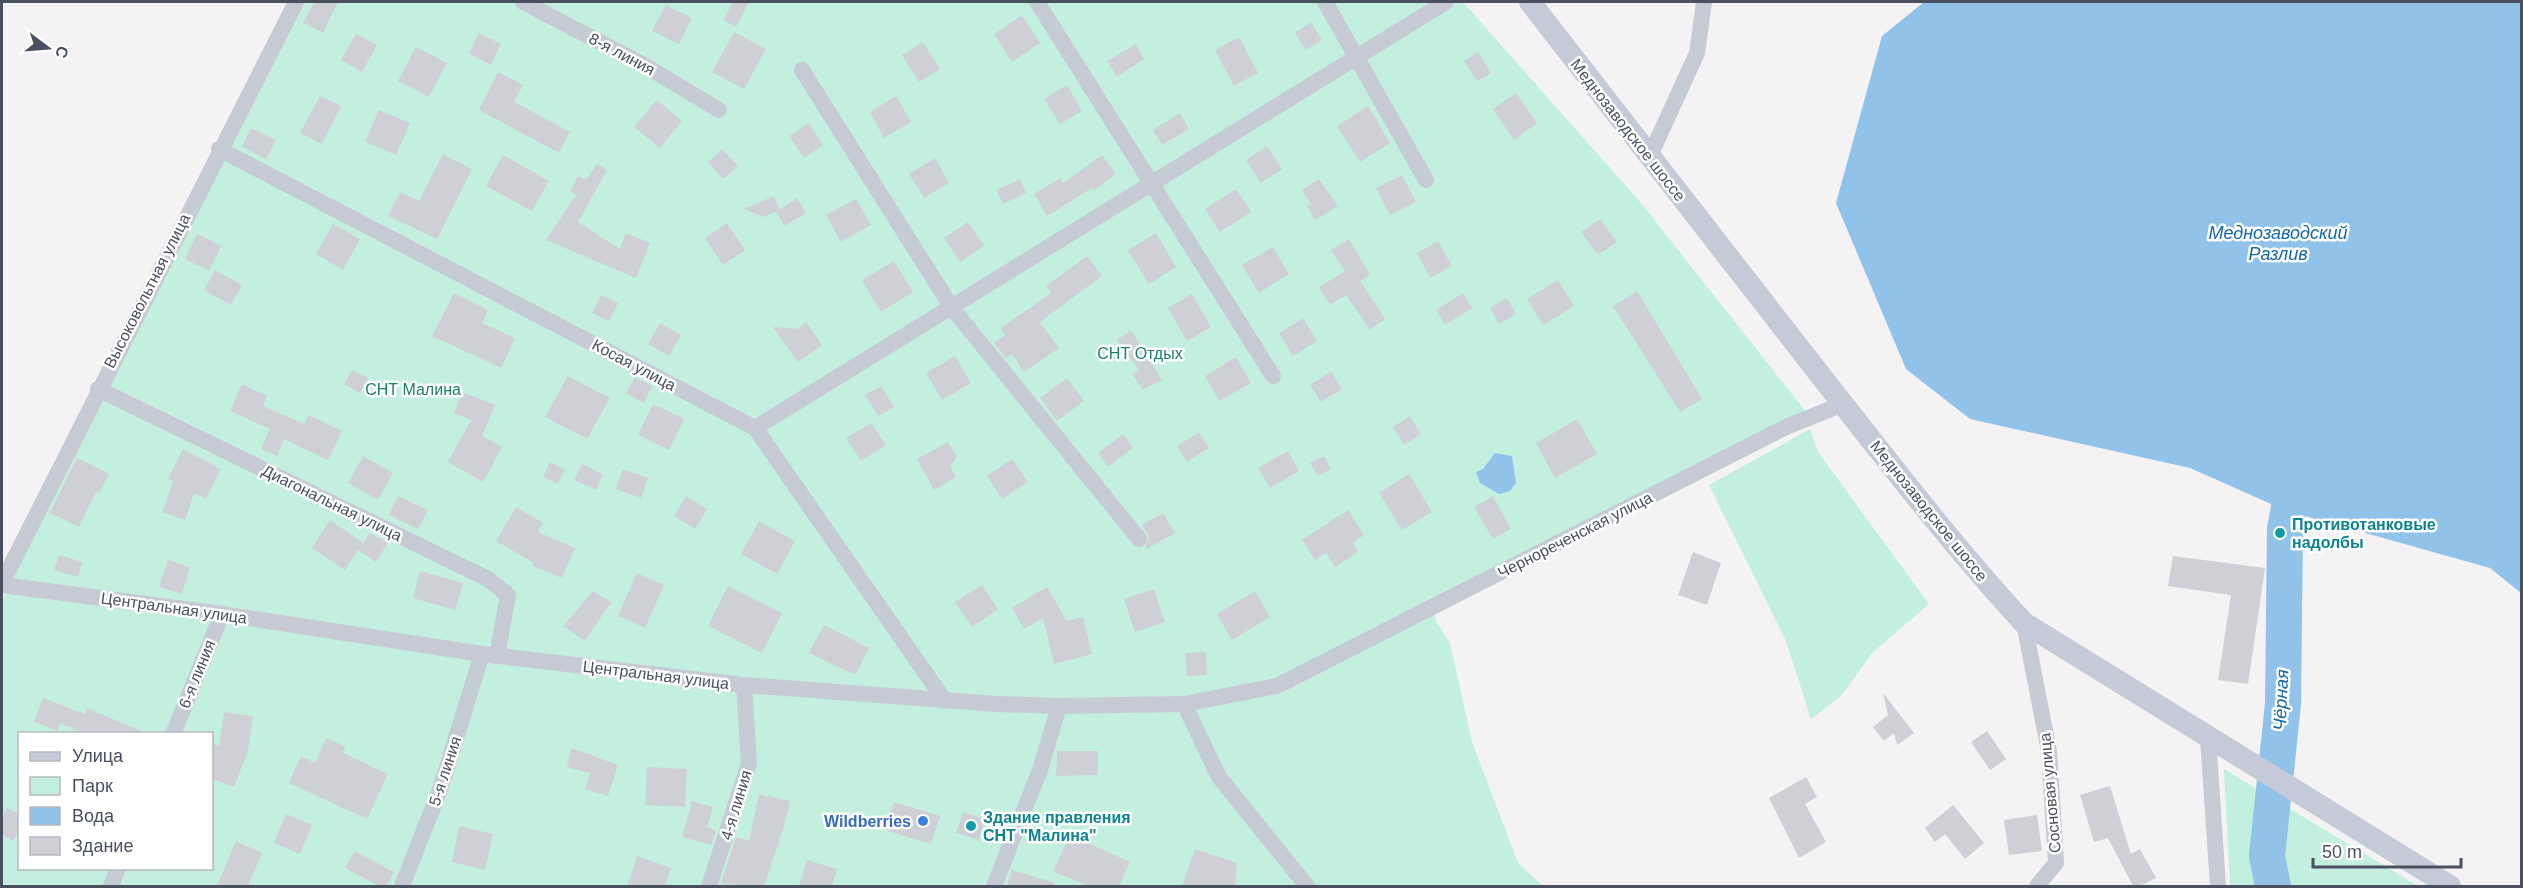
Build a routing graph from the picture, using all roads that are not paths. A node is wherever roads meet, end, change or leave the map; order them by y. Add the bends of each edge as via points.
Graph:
1 (296, 2) edge
2 (523, 2) edge
3 (1037, 2) edge
4 (1325, 2) edge
5 (1446, 2) edge
6 (1530, 2) edge
7 (1704, 2) edge
8 (1358, 58) junction
9 (802, 70) dead end
10 (719, 110) dead end
11 (219, 149) junction
12 (1649, 158) junction
13 (1426, 180) dead end
14 (1152, 184) junction
15 (952, 308) junction
16 (1274, 376) dead end
17 (98, 389) junction
18 (1843, 404) junction
19 (755, 428) junction
20 (1139, 539) dead end
21 (4, 585) edge
22 (2, 601) edge
23 (222, 614) junction
24 (2024, 623) junction
25 (490, 655) junction
26 (1309, 669) joint
27 (744, 685) junction
28 (945, 701) junction
29 (1184, 704) junction
30 (1059, 706) junction
31 (174, 732) edge
32 (2210, 739) junction
33 (117, 870) edge
34 (1298, 882) edge
35 (111, 886) edge
36 (402, 886) edge
37 (709, 886) edge
38 (994, 886) edge
39 (2037, 886) edge
40 (2218, 886) edge
41 (2450, 886) edge

1 - 11 street, Высоковольтная улица
2 - 10 street, 8-я линия via 644,65
3 - 14 street
4 - 8 street
5 - 8 street
6 - 12 main road, Меднозаводское шоссе
7 - 12 street via 1697,53
8 - 13 street
8 - 14 street
9 - 15 street
11 - 17 street, Высоковольтная улица
11 - 19 street, Косая улица
12 - 18 main road, Меднозаводское шоссе
14 - 15 street
14 - 16 street
15 - 19 street
15 - 20 street
17 - 21 street, Высоковольтная улица
17 - 25 street, Диагональная улица via 488,579 508,595
18 - 24 main road, Меднозаводское шоссе via 1977,573
18 - 26 street, Чернореченская улица via 1786,427
19 - 28 street, Косая улица
21 - 22 street, Высоковольтная улица
21 - 23 street, Центральная улица
23 - 25 street, Центральная улица
23 - 31 street, 6-я линия
24 - 32 main road, Меднозаводское шоссе
24 - 39 street, Сосновая улица via 2049,751 2056,863
25 - 27 street, Центральная улица
25 - 36 street, 5-я линия
26 - 29 street, Центральная улица via 1277,686
27 - 28 street, Центральная улица
27 - 37 street, 4-я линия via 749,764
28 - 30 street, Центральная улица
29 - 30 street, Центральная улица
29 - 34 street via 1219,777
30 - 38 street via 1040,770
32 - 40 street
32 - 41 main road, Меднозаводское шоссе
33 - 35 street

